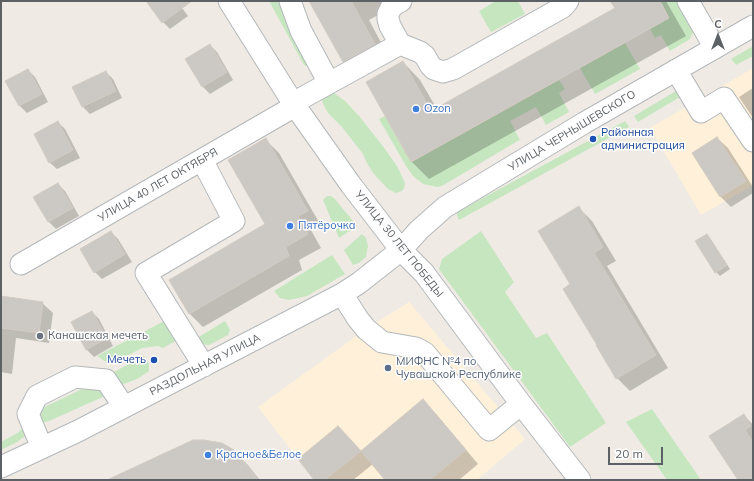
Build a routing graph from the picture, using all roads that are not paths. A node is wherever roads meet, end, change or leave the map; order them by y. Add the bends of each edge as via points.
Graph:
1 (290, 1) edge
2 (401, 1) edge
3 (568, 1) edge
4 (688, 1) edge
5 (237, 4) edge
6 (753, 26) edge
7 (400, 44) junction
8 (714, 48) junction
9 (676, 70) junction
10 (329, 83) junction
11 (294, 104) junction
12 (753, 141) edge
13 (202, 160) junction
14 (401, 250) junction
15 (21, 264) dead end
16 (342, 294) junction
17 (204, 366) junction
18 (521, 404) junction
19 (124, 407) junction
20 (42, 448) junction
21 (1, 467) edge
22 (580, 480) edge

1 - 10 street via 304,38
2 - 7 street via 395,4 388,14 390,26
3 - 7 street via 563,8 453,69 443,72 434,69 425,56 416,50
4 - 8 street
5 - 11 street, УЛИЦА 30 ЛЕТ ПОБЕДЫ
6 - 8 street, УЛИЦА ЧЕРНЫШЕВСКОГО
7 - 10 street, УЛИЦА 40 ЛЕТ ОКТЯБРЯ
8 - 9 street, УЛИЦА ЧЕРНЫШЕВСКОГО
9 - 12 street via 701,112 724,98
9 - 14 street, УЛИЦА ЧЕРНЫШЕВСКОГО via 445,207
10 - 11 street, УЛИЦА 40 ЛЕТ ОКТЯБРЯ
11 - 13 street, УЛИЦА 40 ЛЕТ ОКТЯБРЯ
11 - 14 street, УЛИЦА 30 ЛЕТ ПОБЕДЫ
13 - 15 street, УЛИЦА 40 ЛЕТ ОКТЯБРЯ
13 - 17 street via 234,221 146,273
14 - 16 street, РАЗДОЛЬНАЯ УЛИЦА
14 - 18 street, УЛИЦА 30 ЛЕТ ПОБЕДЫ via 424,274
16 - 17 street, РАЗДОЛЬНАЯ УЛИЦА
16 - 18 street via 366,329 382,342 416,348 425,353 489,430
17 - 19 street, РАЗДОЛЬНАЯ УЛИЦА
18 - 22 street, УЛИЦА 30 ЛЕТ ПОБЕДЫ
19 - 20 street, РАЗДОЛЬНАЯ УЛИЦА
19 - 20 street via 106,380 75,377 37,396 28,414
20 - 21 street, РАЗДОЛЬНАЯ УЛИЦА

